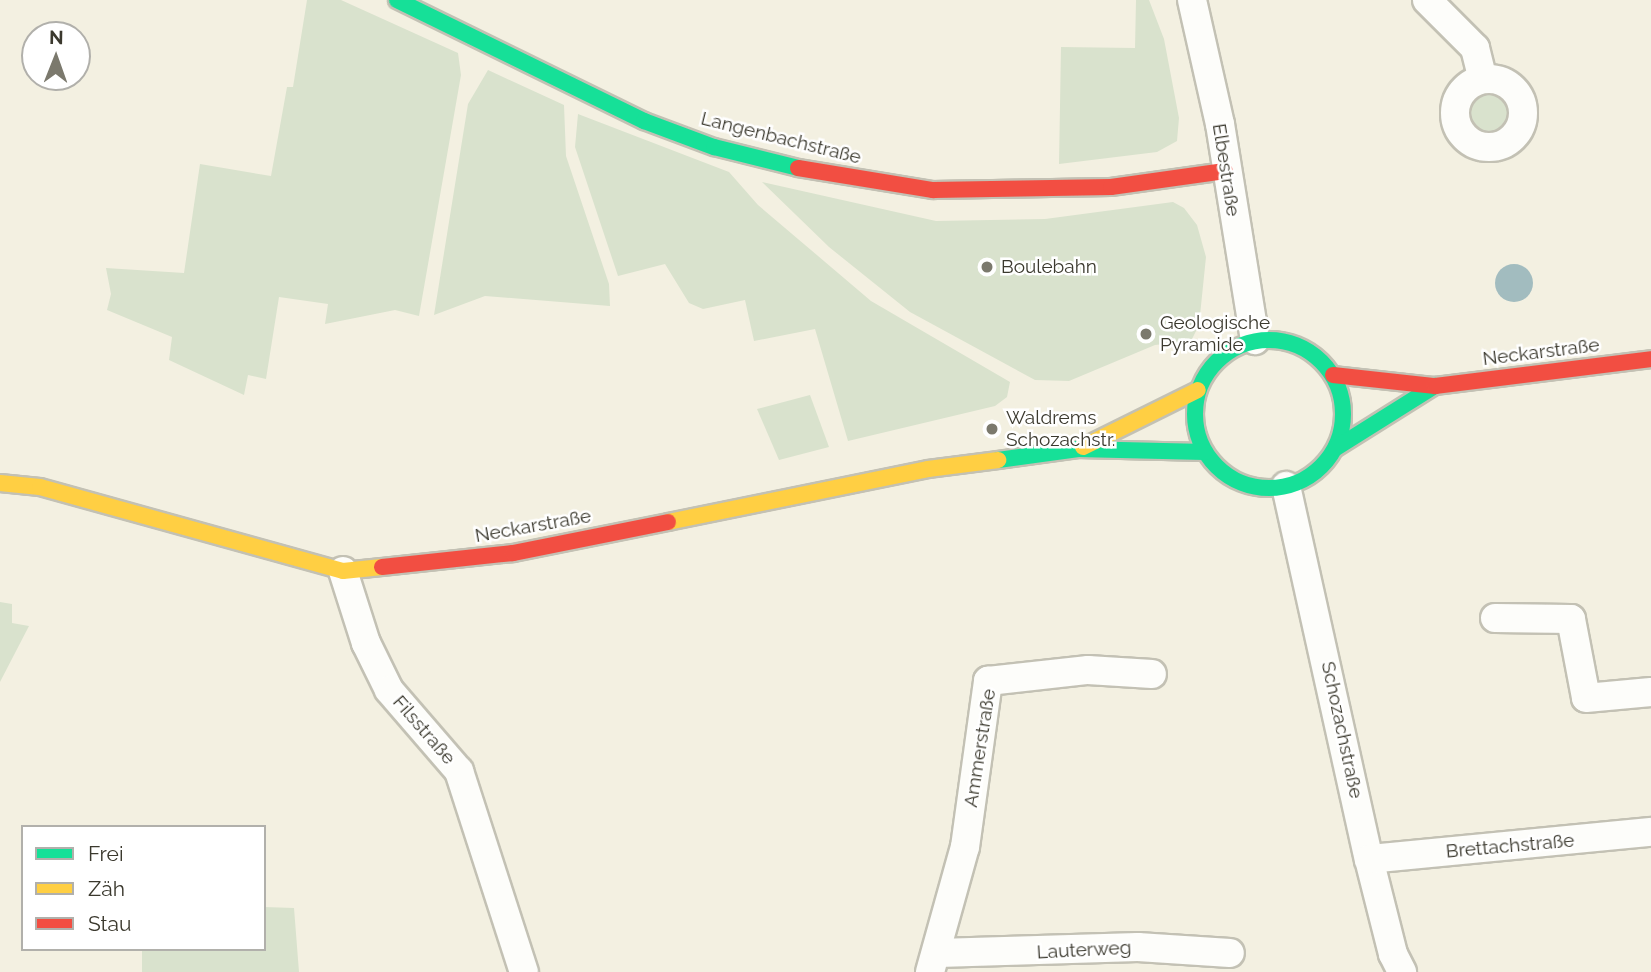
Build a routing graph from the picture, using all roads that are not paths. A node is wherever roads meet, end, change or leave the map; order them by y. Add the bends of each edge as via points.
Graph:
1 (397, 0) edge
2 (1192, 0) edge
3 (1427, 0) edge
4 (1483, 79) junction
5 (1225, 171) junction
6 (1255, 340) junction
7 (1651, 359) edge
8 (1333, 374) junction
9 (1435, 386) junction
10 (1198, 390) junction
11 (1336, 448) junction
12 (1078, 449) junction
13 (1205, 452) junction
14 (0, 483) edge
15 (1286, 486) junction
16 (343, 571) junction
17 (1495, 618) dead end
18 (1152, 674) dead end
19 (1651, 692) edge
20 (1651, 832) edge
21 (1369, 859) junction
22 (1230, 953) dead end
23 (934, 962) edge
24 (524, 972) edge
25 (1402, 972) edge

1 - 5 street, Langenbachstraße via 644,121 714,147 829,175 933,190 1047,189 1111,187
2 - 5 street, Elbestraße
3 - 4 street via 1475,48
4 - 4 street via 1511,86 1534,113 1505,142 1487,147 1460,131 1455,109 1464,89
5 - 6 street, Elbestraße
6 - 8 street via 1301,346
6 - 10 street via 1215,362
7 - 9 street, Neckarstraße
8 - 9 street, Neckarstraße
8 - 11 street via 1344,420
9 - 11 street, Neckarstraße
10 - 12 street, Neckarstraße
10 - 13 street via 1195,423
11 - 15 street via 1321,467
12 - 13 street, Neckarstraße
12 - 16 street, Neckarstraße via 836,484 513,553
13 - 15 street via 1216,466 1244,484
14 - 16 street, Neckarstraße via 40,487
15 - 21 street, Schozachstraße
16 - 24 street, Filsstraße via 366,643 389,690 459,771
17 - 19 street via 1571,619 1586,698
18 - 23 street, Ammerstraße via 1088,670 988,681 965,847
20 - 21 street, Brettachstraße
21 - 25 street, Schozachstraße via 1393,954
22 - 23 street, Lauterweg via 1138,947

